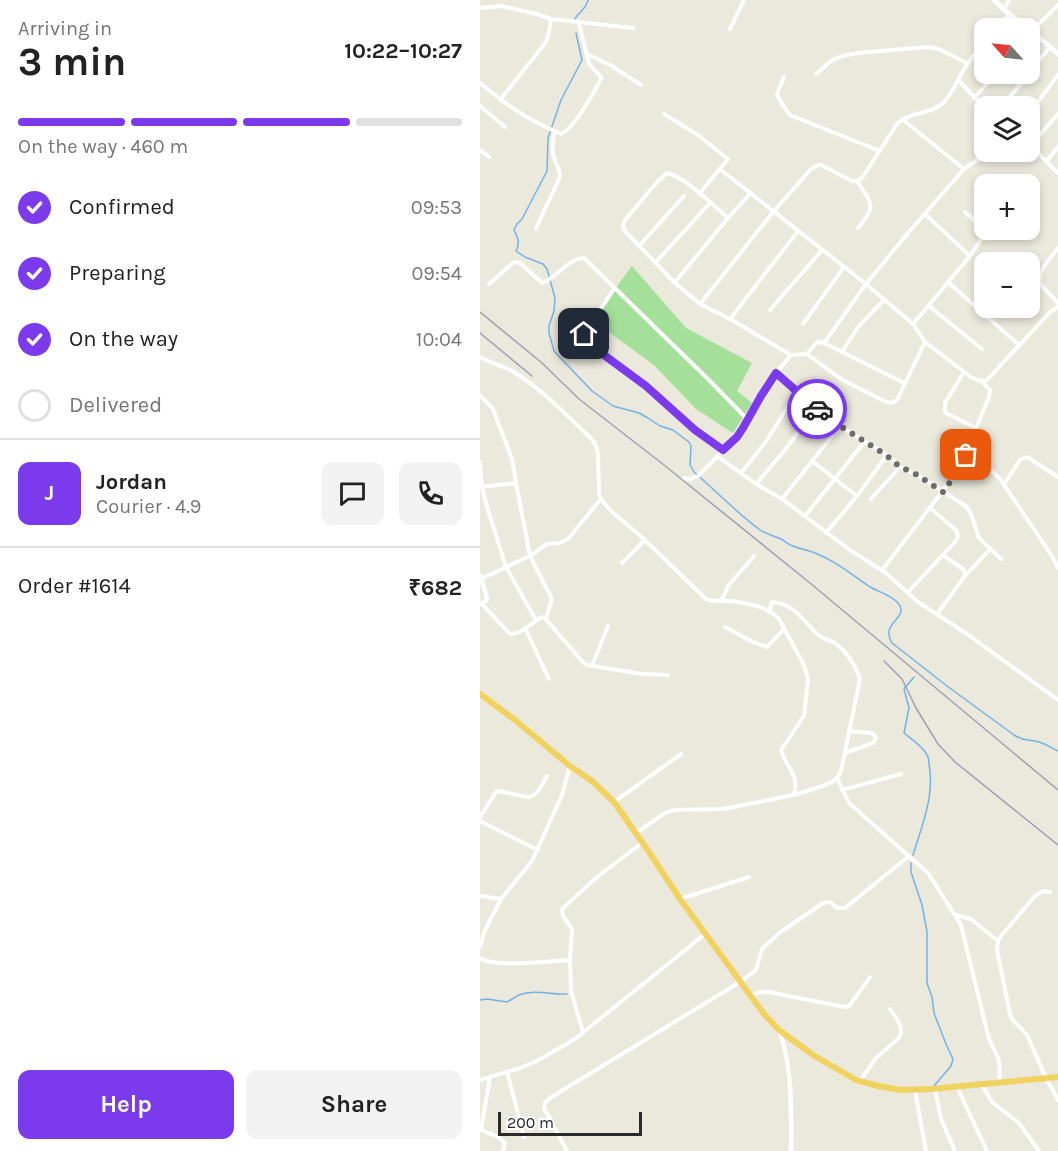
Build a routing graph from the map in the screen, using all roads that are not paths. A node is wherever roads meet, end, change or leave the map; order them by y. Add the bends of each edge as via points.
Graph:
1 (744, 0) edge
2 (994, 0) edge
3 (1009, 0) edge
4 (1058, 5) edge
5 (480, 8) edge
6 (1004, 9) junction
7 (1009, 14) junction
8 (1006, 18) edge
9 (1014, 18) edge
10 (550, 19) junction
11 (579, 23) junction
12 (1040, 24) edge
13 (633, 28) dead end
14 (730, 29) dead end
15 (1040, 40) edge
16 (1050, 47) junction
17 (586, 54) junction
18 (1058, 54) edge
19 (974, 55) edge
20 (1040, 59) edge
21 (967, 63) junction
22 (816, 74) dead end
23 (1058, 75) edge
24 (784, 77) dead end
25 (958, 80) junction
26 (480, 83) edge
27 (988, 84) edge
28 (1020, 84) edge
29 (640, 85) dead end
30 (978, 96) edge
31 (1010, 96) edge
32 (974, 98) edge
33 (1040, 99) edge
34 (500, 100) junction
35 (480, 106) edge
36 (664, 114) dead end
37 (1058, 114) edge
38 (902, 118) junction
39 (505, 127) dead end
40 (554, 131) junction
41 (1040, 134) edge
42 (1058, 147) edge
43 (480, 150) edge
44 (880, 151) junction
45 (1040, 156) edge
46 (489, 157) dead end
47 (974, 162) edge
48 (1046, 162) junction
49 (964, 169) junction
50 (721, 170) junction
51 (1058, 172) edge
52 (857, 181) junction
53 (699, 194) junction
54 (750, 194) junction
55 (684, 196) dead end
56 (710, 203) junction
57 (773, 212) junction
58 (965, 212) dead end
59 (925, 214) junction
60 (728, 218) junction
61 (974, 220) edge
62 (536, 228) dead end
63 (858, 228) dead end
64 (798, 231) junction
65 (981, 240) edge
66 (639, 246) junction
67 (1058, 248) edge
68 (822, 250) junction
69 (970, 256) junction
70 (655, 263) junction
71 (844, 267) junction
72 (675, 282) junction
73 (948, 282) junction
74 (489, 284) dead end
75 (866, 284) junction
76 (614, 289) junction
77 (884, 300) junction
78 (700, 304) junction
79 (1058, 305) edge
80 (929, 306) junction
81 (770, 310) dead end
82 (730, 319) junction
83 (802, 324) dead end
84 (913, 324) junction
85 (925, 342) junction
86 (825, 343) junction
87 (1019, 345) junction
88 (982, 349) dead end
89 (842, 352) junction
90 (807, 354) junction
91 (791, 355) junction
92 (480, 357) edge
93 (964, 372) junction
94 (776, 373) junction
95 (982, 382) junction
96 (904, 383) junction
97 (797, 392) junction
98 (480, 395) edge
99 (816, 408) junction
100 (747, 419) junction
101 (840, 426) junction
102 (976, 428) junction
103 (865, 441) junction
104 (723, 450) junction
105 (886, 455) junction
106 (966, 455) junction
107 (717, 456) junction
108 (812, 461) junction
109 (480, 462) edge
110 (900, 467) junction
111 (741, 473) junction
112 (1058, 477) edge
113 (684, 478) dead end
114 (835, 479) junction
115 (516, 483) junction
116 (756, 484) junction
117 (1004, 484) junction
118 (481, 487) edge
119 (943, 492) junction
120 (857, 496) junction
121 (601, 499) junction
122 (782, 499) junction
123 (872, 499) dead end
124 (930, 508) junction
125 (805, 516) junction
126 (826, 533) junction
127 (645, 540) junction
128 (990, 549) junction
129 (943, 555) junction
130 (530, 556) junction
131 (754, 556) dead end
132 (1000, 559) dead end
133 (622, 563) dead end
134 (506, 567) junction
135 (1058, 568) edge
136 (882, 570) junction
137 (966, 576) junction
138 (481, 577) edge
139 (908, 592) junction
140 (721, 601) junction
141 (481, 604) edge
142 (769, 612) junction
143 (937, 614) junction
144 (546, 618) junction
145 (536, 620) junction
146 (608, 626) dead end
147 (724, 627) dead end
148 (525, 628) junction
149 (784, 629) junction
150 (592, 666) junction
151 (668, 675) dead end
152 (549, 679) dead end
153 (480, 694) edge
154 (1058, 700) edge
155 (849, 731) junction
156 (844, 753) junction
157 (681, 754) dead end
158 (570, 766) junction
159 (901, 774) dead end
160 (547, 776) dead end
161 (837, 778) junction
162 (842, 790) junction
163 (794, 795) junction
164 (614, 802) junction
165 (480, 819) edge
166 (636, 834) junction
167 (642, 843) junction
168 (538, 850) junction
169 (909, 856) junction
170 (749, 877) dead end
171 (1050, 892) dead end
172 (480, 896) edge
173 (501, 899) junction
174 (680, 899) junction
175 (955, 914) junction
176 (483, 929) edge
177 (705, 934) junction
178 (998, 940) junction
179 (480, 947) edge
180 (480, 958) edge
181 (570, 960) junction
182 (870, 977) dead end
183 (740, 982) junction
184 (750, 996) junction
185 (890, 1009) dead end
186 (779, 1030) junction
187 (583, 1032) junction
188 (507, 1072) junction
189 (490, 1077) junction
190 (1058, 1077) edge
191 (1046, 1078) junction
192 (480, 1080) edge
193 (860, 1081) junction
194 (1000, 1083) junction
195 (982, 1085) junction
196 (957, 1087) junction
197 (934, 1089) junction
198 (915, 1090) junction
199 (1057, 1097) edge
200 (480, 1130) edge
201 (524, 1137) dead end
202 (503, 1151) edge
203 (567, 1151) edge
204 (791, 1151) edge
205 (926, 1151) edge
206 (955, 1151) edge
207 (987, 1151) edge
208 (1038, 1151) edge

1 - 14 street
2 - 6 main road
3 - 6 street
4 - 12 street
5 - 10 street via 501,6
6 - 7 main road
7 - 8 street
7 - 9 main road
10 - 11 street
10 - 34 street via 546,42
11 - 13 street
11 - 17 street
15 - 16 main road
16 - 18 main road
16 - 20 street
17 - 29 street
17 - 40 street via 600,81 566,131
19 - 21 street
21 - 22 street via 939,49 916,48 842,56
21 - 25 street
23 - 33 street
24 - 44 street via 777,93 786,112
25 - 32 street
25 - 38 street via 937,108
26 - 34 street
27 - 30 street
28 - 31 street
34 - 40 street
35 - 39 street
36 - 50 street via 728,159
37 - 41 street
38 - 44 street
38 - 49 street
40 - 62 street via 552,150 560,177
42 - 48 street
43 - 46 street
44 - 52 street
45 - 48 street
47 - 49 street
48 - 51 street
49 - 59 street
50 - 53 street
50 - 54 street
52 - 57 street via 818,165
52 - 63 street via 871,204
53 - 56 street
53 - 66 street via 676,176 663,176 623,225
54 - 57 street
54 - 60 street
55 - 66 street
56 - 60 street
56 - 70 street
57 - 64 street
57 - 78 street
58 - 61 street
59 - 69 street
59 - 75 street
60 - 72 street
64 - 68 street
64 - 82 street
65 - 69 street
66 - 70 street
67 - 79 street via 1039,281
68 - 71 street
68 - 81 street
69 - 73 street
70 - 72 street
71 - 75 street
71 - 83 street
72 - 78 street
73 - 80 street
73 - 87 street
74 - 76 street via 517,262 540,282 547,282 581,257
75 - 77 street
75 - 86 street
76 - 100 street
76 - 104 street via 584,334 585,341
77 - 84 street
77 - 89 street via 858,327
78 - 82 street
79 - 87 street
80 - 84 street
80 - 88 street
82 - 91 street
84 - 85 street
85 - 93 street
85 - 96 street
86 - 89 street
86 - 90 street via 817,342
87 - 95 street
89 - 96 street
90 - 91 street
90 - 96 street via 841,379 886,402 897,400
91 - 94 street
92 - 121 street via 528,382 592,439 598,454
93 - 95 street
93 - 102 street via 947,399 945,411
94 - 97 street
94 - 100 street
95 - 102 street via 990,392
97 - 99 street
97 - 111 street
98 - 115 street via 493,410 512,459
99 - 101 street
99 - 116 street
100 - 104 street via 737,437
101 - 103 street
101 - 108 street
102 - 106 street
103 - 105 street
103 - 114 street
104 - 107 street
105 - 110 street
105 - 120 street
106 - 117 street via 992,471
106 - 119 street
107 - 111 street
107 - 113 street via 698,476
108 - 114 street
108 - 122 street
109 - 118 street
110 - 119 street
110 - 123 street
111 - 116 street
112 - 117 street via 1027,457 1020,460
114 - 120 street
114 - 125 street
115 - 118 street
115 - 130 street
116 - 122 street
117 - 135 street
118 - 134 street
119 - 124 street
119 - 128 street via 970,510 979,538
120 - 126 street
121 - 127 street
121 - 130 street via 568,539 547,544
122 - 125 street
124 - 129 street via 958,532 956,541
124 - 136 street
125 - 126 street
126 - 136 street
127 - 133 street
127 - 140 street via 706,599
128 - 132 street
128 - 137 street
129 - 137 street via 964,570
129 - 139 street
130 - 134 street
130 - 144 street via 552,599
131 - 140 street via 728,586
134 - 138 street
134 - 145 street
136 - 139 street
137 - 143 street
138 - 141 street via 487,595
139 - 143 street
140 - 142 street via 758,606
141 - 148 street via 510,634
142 - 149 street
142 - 155 street via 772,602 794,610 818,635 847,654 860,679
143 - 154 street
144 - 145 street
144 - 150 street via 581,660
145 - 148 street
146 - 150 street
147 - 149 street via 767,647
148 - 152 street
149 - 163 street via 808,679 804,716 781,750 796,779
150 - 151 street
153 - 158 highway
155 - 156 street
155 - 156 street via 872,733 876,738 873,743
156 - 161 street
157 - 164 street
158 - 164 highway
158 - 168 street
159 - 162 street
160 - 165 street via 532,797 496,792
161 - 162 street
161 - 163 street
162 - 169 street via 849,803
163 - 166 street via 723,809 675,810
164 - 166 highway
165 - 168 street
166 - 167 highway
167 - 174 highway
167 - 181 street via 562,909 572,929
168 - 173 street
169 - 175 street via 928,873
169 - 183 street via 846,908 827,902 795,922 762,949 756,970
170 - 174 street
171 - 178 street via 1035,896
172 - 173 street
173 - 176 street
174 - 177 highway
175 - 178 street via 971,919
175 - 194 street via 964,932 988,1039 999,1060
176 - 179 street
177 - 183 highway
177 - 187 street
178 - 191 street via 1010,1014 1027,1035
180 - 181 street via 490,963
181 - 187 street via 571,992
182 - 184 street via 845,1007 768,992
183 - 184 highway
183 - 203 street via 550,1098 545,1103 545,1112
184 - 186 highway
185 - 193 street via 901,1027 901,1035 876,1058
186 - 193 highway via 813,1055
186 - 204 street via 787,1054
187 - 188 street via 537,1061
188 - 189 street
188 - 201 street
189 - 192 street
189 - 200 street
190 - 191 highway
191 - 194 highway
191 - 199 street
193 - 198 highway
194 - 195 highway
195 - 196 highway
195 - 208 street via 992,1102 1023,1127
196 - 197 highway
196 - 207 street
197 - 198 highway
197 - 206 street
198 - 205 street
200 - 202 street via 502,1140

